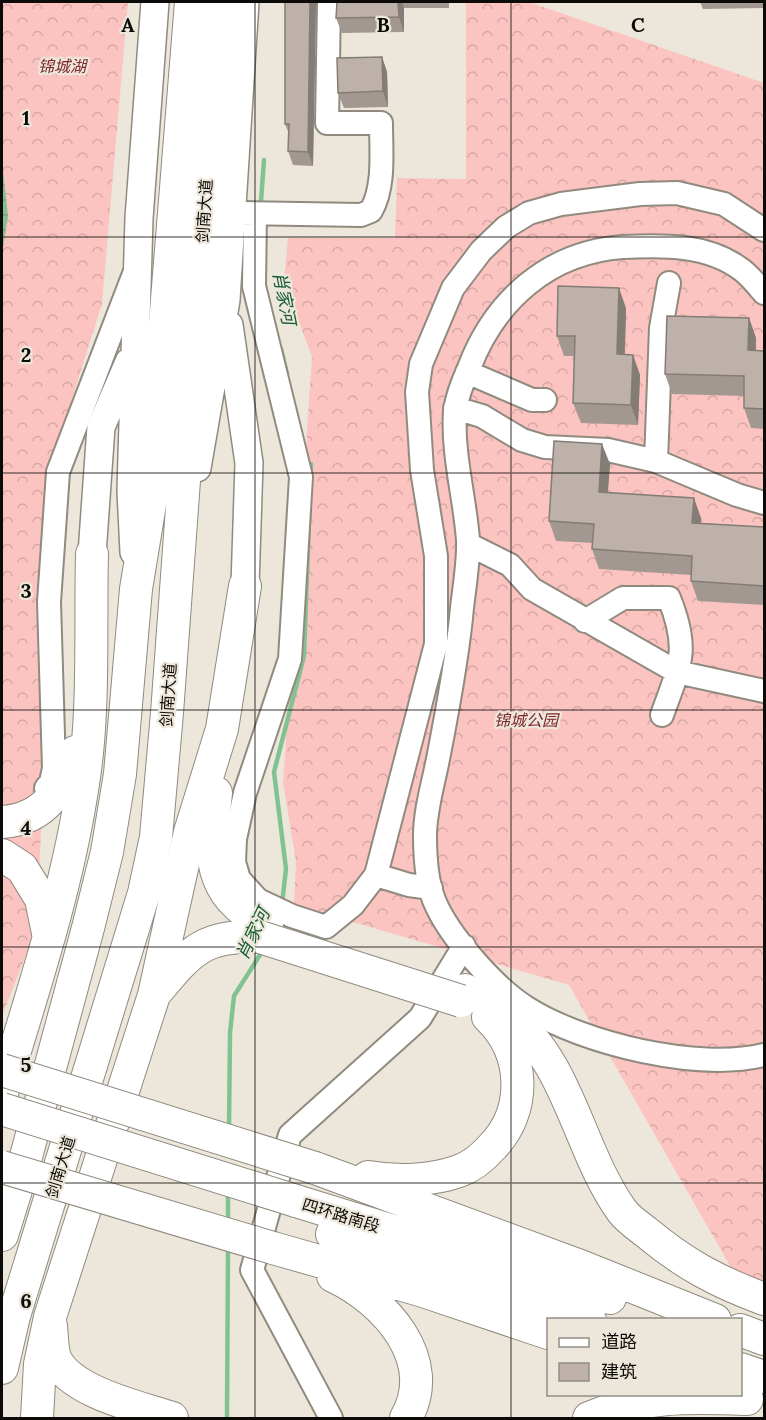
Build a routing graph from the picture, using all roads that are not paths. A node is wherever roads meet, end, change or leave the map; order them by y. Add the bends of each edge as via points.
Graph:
1 (155, 2) edge
2 (191, 2) edge
3 (219, 2) edge
4 (245, 2) edge
5 (329, 2) edge
6 (243, 213) junction
7 (765, 230) edge
8 (138, 264) junction
9 (669, 283) dead end
10 (765, 293) edge
11 (226, 300) junction
12 (136, 347) junction
13 (467, 372) junction
14 (545, 400) dead end
15 (455, 408) junction
16 (656, 461) junction
17 (765, 503) edge
18 (468, 544) junction
19 (92, 554) joint
20 (245, 586) joint
21 (136, 589) junction
22 (176, 597) junction
23 (585, 621) junction
24 (677, 672) junction
25 (765, 692) edge
26 (662, 715) dead end
27 (88, 720) junction
28 (222, 729) junction
29 (2, 813) edge
30 (2, 822) edge
31 (2, 855) edge
32 (376, 875) junction
33 (431, 888) junction
34 (272, 921) junction
35 (49, 937) junction
36 (464, 946) junction
37 (154, 995) junction
38 (463, 996) junction
39 (765, 1055) edge
40 (2, 1070) edge
41 (2, 1093) edge
42 (2, 1109) edge
43 (2, 1132) edge
44 (2, 1167) edge
45 (315, 1168) junction
46 (289, 1210) junction
47 (2, 1235) edge
48 (273, 1248) junction
49 (765, 1299) edge
50 (50, 1317) junction
51 (585, 1318) edge
52 (673, 1318) edge
53 (710, 1318) edge
54 (742, 1330) edge
55 (547, 1332) edge
56 (742, 1338) edge
57 (765, 1339) edge
58 (765, 1346) edge
59 (2, 1368) edge
60 (742, 1371) edge
61 (752, 1394) edge
62 (676, 1396) edge
63 (37, 1419) edge
64 (172, 1419) edge
65 (331, 1419) edge
66 (406, 1419) edge
67 (590, 1419) edge

1 - 8 main road
2 - 21 highway, 剑南大道 via 151,498
3 - 22 highway, 剑南大道
4 - 6 main road
5 - 6 street via 327,123 381,123 377,201 371,212 361,215
6 - 11 main road
6 - 34 street via 254,286 301,477 290,659 245,793 235,839 234,862 239,879
7 - 32 street via 724,204 677,193 561,204 529,213 506,227 480,251 453,288 421,364 417,392 422,470 436,556 436,644
8 - 12 main road
8 - 29 street via 58,472 49,602 54,739 51,782 35,802 18,811
9 - 16 street via 661,328
10 - 13 street via 741,269 710,253 678,246 595,249 551,267 522,287 479,341
11 - 20 main road via 249,463
11 - 22 main road
12 - 19 main road via 101,427
12 - 21 main road via 131,491
13 - 14 street via 532,400
13 - 15 street
15 - 16 street via 482,416 522,440 545,447 608,450
15 - 18 street
16 - 17 street
18 - 23 street via 510,565 532,589
18 - 33 street via 458,648 428,804 425,837
19 - 27 highway
20 - 28 highway
21 - 47 highway, 剑南大道 via 120,774 107,852
22 - 59 highway, 剑南大道 via 156,837 144,893 14,1316
23 - 24 street
23 - 24 street via 623,598 669,598 680,626 682,653
24 - 25 street
24 - 26 street
27 - 30 highway via 60,790 39,811
27 - 35 highway via 82,790
28 - 34 highway via 212,830 213,862 230,898 253,918
28 - 37 highway via 190,832
31 - 35 highway via 22,868 41,899
32 - 33 street
32 - 34 street via 353,905 326,927
33 - 36 street via 434,901
34 - 37 highway via 237,936 214,940 187,955
34 - 38 highway, bridge
35 - 41 highway
36 - 39 street via 526,1007 596,1037 673,1057
36 - 65 street via 420,1018 290,1135 255,1259 252,1270 261,1293
37 - 50 highway
38 - 45 highway via 498,1027 510,1045 515,1063 517,1104 499,1140 483,1157 460,1171 436,1177 391,1180
38 - 49 highway via 508,1015 545,1056 596,1168 623,1213 672,1254 712,1279
40 - 45 highway, bridge
42 - 46 highway, 四环路南段, bridge
43 - 46 highway, 四环路南段
44 - 48 highway, bridge
45 - 53 highway
46 - 51 highway, 四环路南段
46 - 52 highway, 四环路南段
48 - 55 highway via 420,1290
48 - 66 highway via 342,1280 375,1303 396,1324 406,1341 416,1386
50 - 63 highway via 40,1364
50 - 64 highway via 56,1359 76,1382
54 - 57 highway
56 - 58 highway
60 - 61 highway
62 - 67 highway via 633,1403

